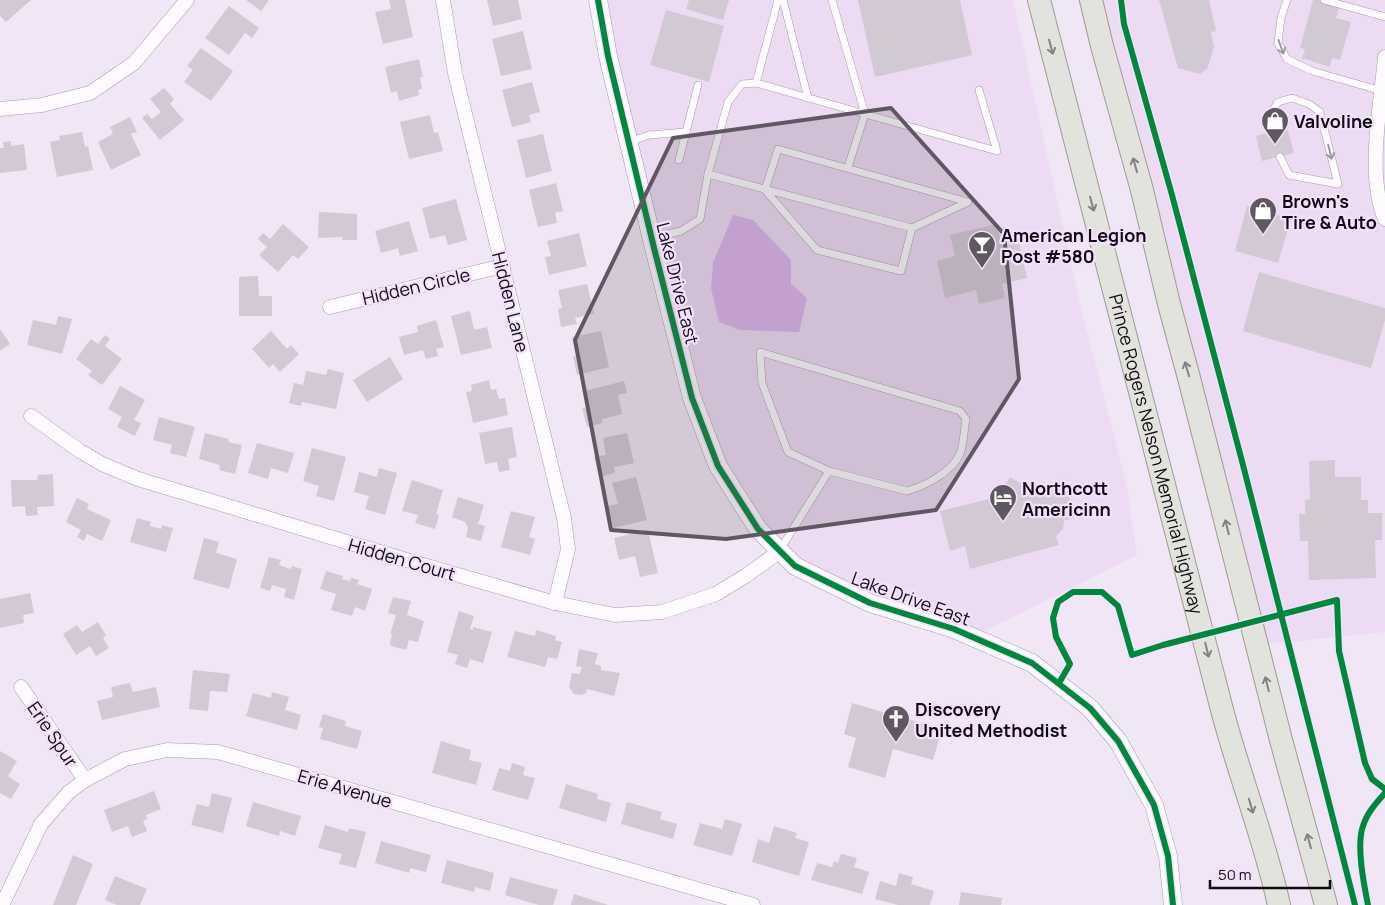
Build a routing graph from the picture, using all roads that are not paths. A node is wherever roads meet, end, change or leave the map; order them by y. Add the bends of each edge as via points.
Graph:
1 (186, 0) edge
2 (443, 0) edge
3 (598, 0) edge
4 (778, 0) edge
5 (783, 0) edge
6 (832, 0) edge
7 (1039, 0) edge
8 (1091, 0) edge
9 (1099, 0) edge
10 (1287, 0) edge
11 (1324, 0) edge
12 (1385, 16) edge
13 (1102, 46) junction
14 (1385, 57) edge
15 (756, 83) junction
16 (698, 86) dead end
17 (979, 90) dead end
18 (1382, 90) junction
19 (808, 98) junction
20 (0, 109) edge
21 (865, 114) junction
22 (686, 132) junction
23 (1272, 132) dead end
24 (628, 142) junction
25 (1280, 157) dead end
26 (679, 160) dead end
27 (848, 167) junction
28 (708, 174) junction
29 (765, 190) junction
30 (1385, 219) edge
31 (912, 228) junction
32 (651, 238) junction
33 (503, 266) junction
34 (330, 307) dead end
35 (31, 416) dead end
36 (829, 471) junction
37 (780, 551) junction
38 (555, 603) junction
39 (21, 687) dead end
40 (85, 780) junction
41 (2, 905) edge
42 (753, 905) edge
43 (1173, 905) edge
44 (1279, 905) edge
45 (1326, 905) edge

1 - 20 street via 134,64 90,93 42,105
2 - 33 street, Hidden Lane via 455,73
3 - 24 street, Lake Drive East
4 - 15 lane
5 - 19 lane
6 - 21 lane
7 -> 44 main road, Prince Rogers Nelson Memorial Highway via 1226,724
8 - 13 main road
9 - 13 main road
10 -> 18 lane via 1278,43 1287,59 1312,71
11 - 12 lane
45 -> 13 main road
14 - 18 street
15 - 19 lane
15 - 28 lane via 742,84 728,102
16 - 22 lane
17 - 21 lane via 997,151
18 - 30 street via 1376,180
19 - 21 lane
21 - 27 lane
22 - 24 lane via 649,135
22 - 26 lane
23 -> 25 lane via 1273,110 1278,102 1292,98 1320,112 1338,184 1289,175
24 - 32 street, Lake Drive East
27 - 29 lane via 778,149
27 - 31 lane via 968,202
28 - 29 lane
28 - 32 lane via 700,219 681,231
29 - 31 lane
29 - 31 lane via 817,250 901,271
32 - 37 street, Lake Drive East via 692,398 718,466 758,529
33 - 34 street, Hidden Circle
33 - 38 street, Hidden Lane via 564,518 568,549
35 - 38 street, Hidden Court via 102,464 138,479
36 - 36 lane via 907,491 920,487 946,471 960,454 966,419 960,410 760,352 762,383 788,452
36 - 37 lane
37 - 38 street, Hidden Court via 716,594 662,612 615,615
37 - 43 street, Lake Drive East via 795,566 870,603 954,629 1032,663 1090,708 1118,741 1154,805 1168,856
39 - 40 street, Erie Spur
40 - 41 street, Erie Avenue via 69,792 41,824
40 - 42 street, Erie Avenue via 125,759 167,750 218,752

